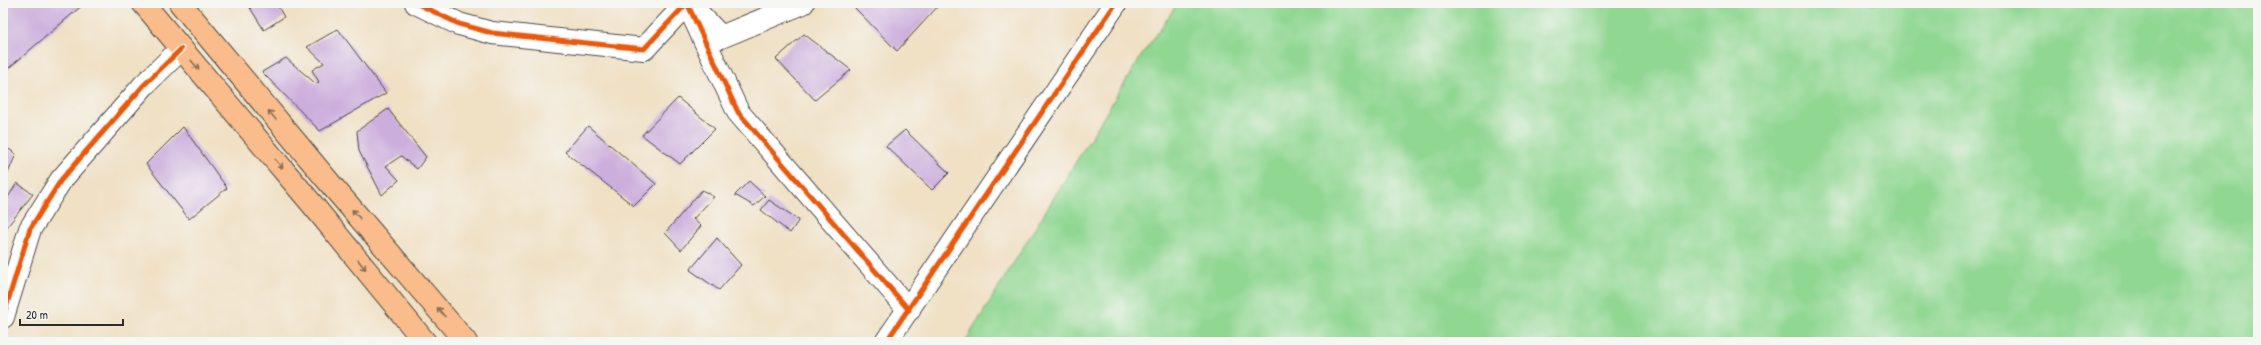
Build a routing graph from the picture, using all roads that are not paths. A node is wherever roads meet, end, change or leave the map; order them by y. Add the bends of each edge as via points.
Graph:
1 (143, 3) edge
2 (180, 3) edge
3 (416, 3) edge
4 (687, 3) edge
5 (803, 3) edge
6 (1116, 3) edge
7 (181, 49) junction
8 (909, 310) junction
9 (3, 317) edge
10 (424, 342) edge
11 (466, 342) edge
12 (886, 342) edge

1 - 7 highway
11 -> 2 highway
3 - 4 street via 459,24 492,33 644,49
4 - 5 street via 721,37
4 - 8 street via 738,112
6 - 8 street
7 - 9 street via 144,85 61,180 30,229
7 -> 10 highway
8 - 12 street

